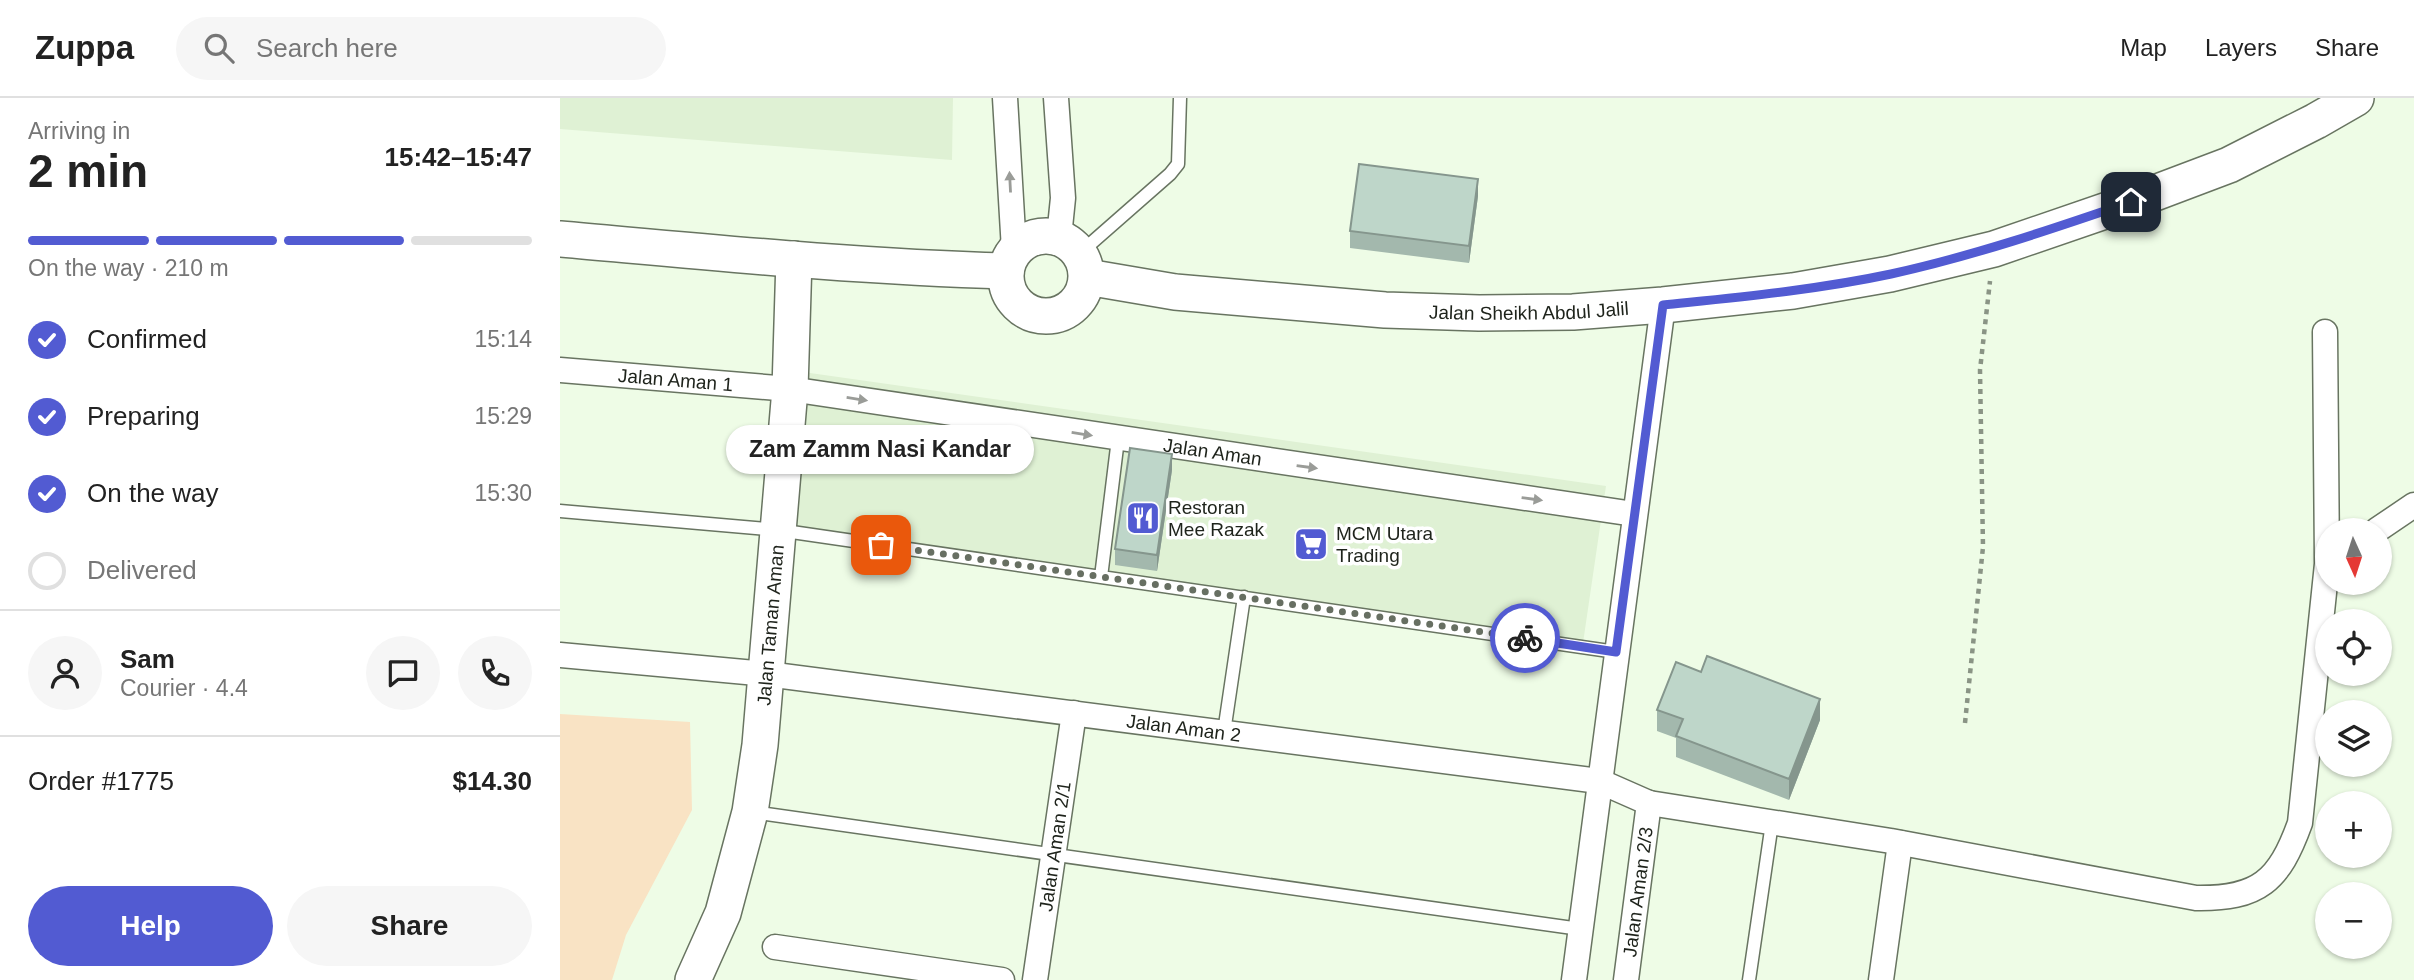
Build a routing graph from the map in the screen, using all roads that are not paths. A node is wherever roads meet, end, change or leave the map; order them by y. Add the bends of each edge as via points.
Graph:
1 (1005, 98) edge
2 (1056, 98) edge
3 (1180, 98) edge
4 (2356, 98) edge
5 (560, 239) edge
6 (1075, 256) junction
7 (794, 259) junction
8 (1010, 261) junction
9 (1663, 305) junction
10 (2325, 332) dead end
11 (560, 370) edge
12 (790, 389) junction
13 (1118, 439) junction
14 (2414, 505) edge
15 (560, 511) edge
16 (1634, 514) junction
17 (2327, 518) edge
18 (2392, 520) edge
19 (778, 530) junction
20 (1101, 577) junction
21 (2324, 595) edge
22 (1244, 597) junction
23 (1616, 652) junction
24 (560, 654) edge
25 (767, 674) junction
26 (1074, 713) junction
27 (1224, 732) junction
28 (1599, 781) junction
29 (1649, 803) junction
30 (750, 812) junction
31 (1772, 823) junction
32 (1900, 843) junction
33 (1053, 856) junction
34 (1580, 929) junction
35 (775, 947) dead end
36 (1884, 979) edge
37 (693, 980) edge
38 (1002, 980) edge
39 (1035, 980) edge
40 (1574, 980) edge
41 (1626, 980) edge
42 (1749, 980) edge

8 -> 1 street
2 - 6 street via 1063,198
3 - 6 lane via 1178,164
4 - 9 street, Jalan Sheikh Abdul Jalil via 2229,165 1994,248 1890,274 1793,291
5 - 7 street
6 - 8 street via 1047,235 1023,242
6 - 8 street via 1084,290 1069,310 1056,315 1030,313 1019,306 1006,284
6 - 9 street, Jalan Sheikh Abdul Jalil via 1175,292 1385,310 1573,312
7 - 8 street via 937,269
7 - 12 street, Jalan Taman Aman
9 - 16 street
10 - 17 street, Jalan Aman 2
11 - 12 street, Jalan Aman 1
12 -> 13 street, Jalan Aman
12 - 19 street, Jalan Taman Aman
13 -> 16 street, Jalan Aman
13 - 20 lane
14 - 18 street
15 - 19 lane
16 - 23 street
19 - 20 lane
19 - 25 street, Jalan Taman Aman
20 - 22 lane
21 - 32 street, Jalan Aman 2 via 2300,823 2275,874 2255,890 2226,898 2196,898
22 - 23 lane
22 - 27 lane
23 - 28 street
24 - 25 street, Jalan Aman 2
25 - 26 street, Jalan Aman 2
25 - 30 street, Jalan Taman Aman
26 - 27 street, Jalan Aman 2
26 - 33 street, Jalan Aman 2/1
27 - 28 street, Jalan Aman 2
28 - 29 street, Jalan Aman 2
28 - 34 street
29 - 31 street, Jalan Aman 2
29 - 41 street, Jalan Aman 2/3
30 - 33 lane
30 - 37 street, Jalan Taman Aman via 723,913
31 - 32 street, Jalan Aman 2
31 - 42 lane
32 - 36 street
33 - 34 lane
33 - 39 street, Jalan Aman 2/1
34 - 40 street
35 - 38 street

